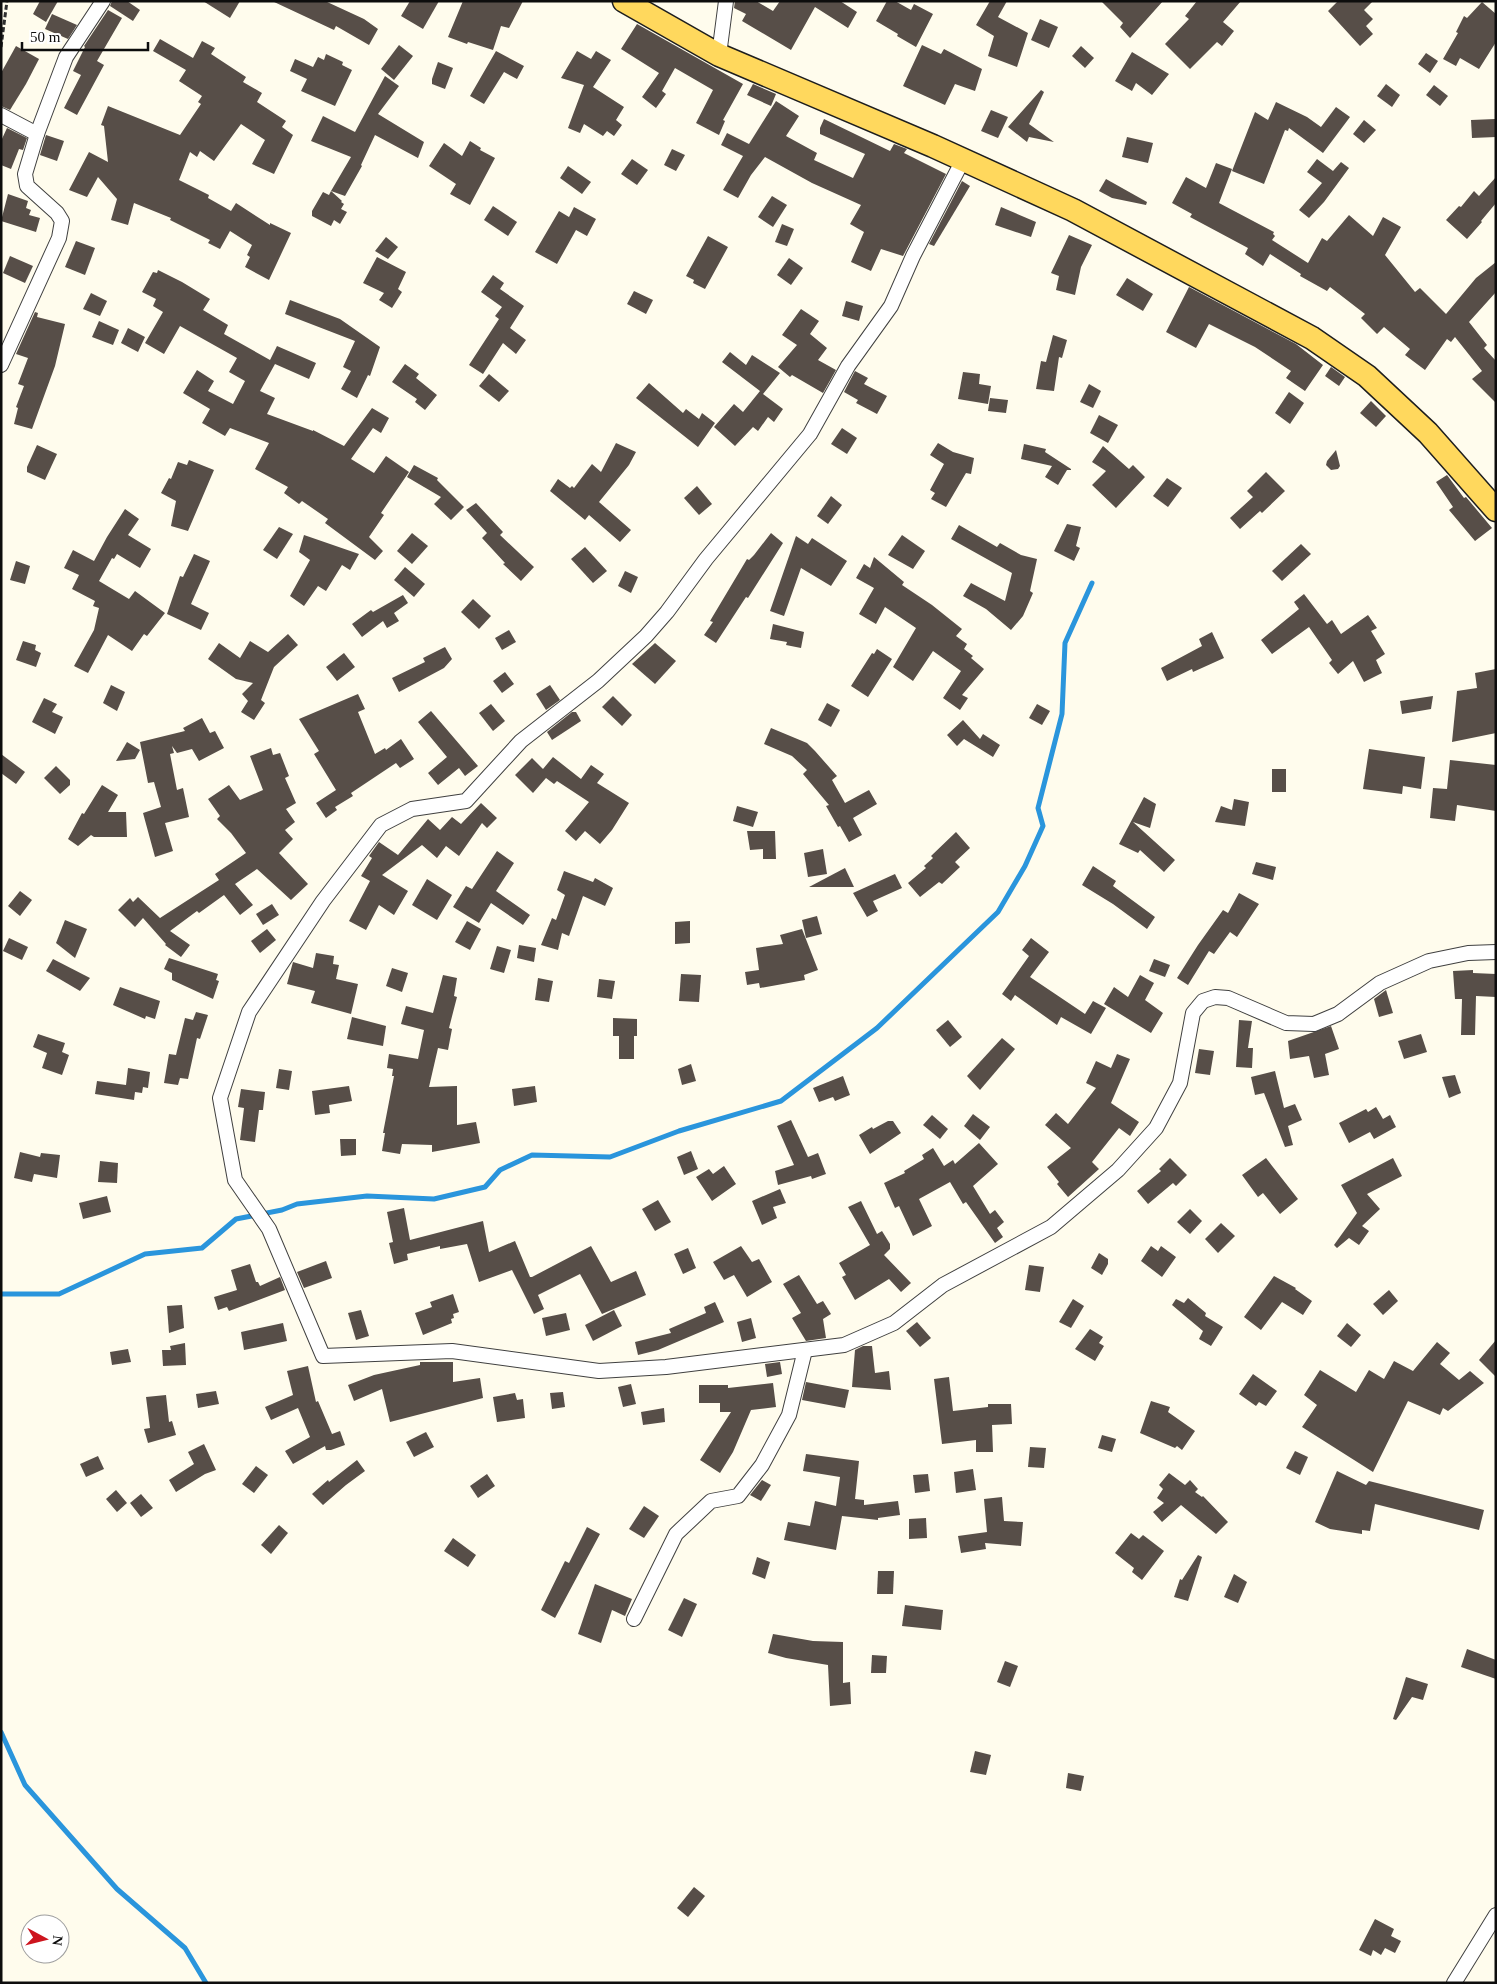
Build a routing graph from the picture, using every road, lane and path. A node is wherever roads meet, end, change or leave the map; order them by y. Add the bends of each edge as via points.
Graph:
1 (7, 1) edge
2 (102, 1) edge
3 (624, 1) edge
4 (726, 1) edge
5 (1, 47) edge
6 (719, 55) junction
7 (1, 115) edge
8 (37, 134) junction
9 (963, 160) junction
10 (1, 365) edge
11 (1496, 510) edge
12 (1496, 952) edge
13 (805, 1350) junction
14 (634, 1619) dead end
15 (1496, 1915) edge
16 (1454, 1983) edge

1 - 5 path
2 - 8 street via 66,57
3 - 6 main road
4 - 6 street
6 - 9 main road
7 - 8 street
8 - 10 street via 25,174 27,186 62,221 59,238
9 - 11 main road via 1073,210 1312,338 1367,376 1428,433
9 - 13 street via 891,306 848,366 810,434 706,559 667,612 598,681 521,741 466,801 412,809 381,825 323,901 249,1012 220,1098 234,1180 270,1229 323,1356 452,1351 599,1371 666,1368
12 - 13 street via 1468,953 1429,961 1380,983 1338,1014 1314,1024 1286,1023 1228,998 1214,997 1203,1001 1193,1013 1180,1083 1156,1128 1118,1170 1051,1227 943,1285 894,1323 844,1345
13 - 14 street via 789,1415 762,1465 738,1496 710,1501 676,1534
15 - 16 street

